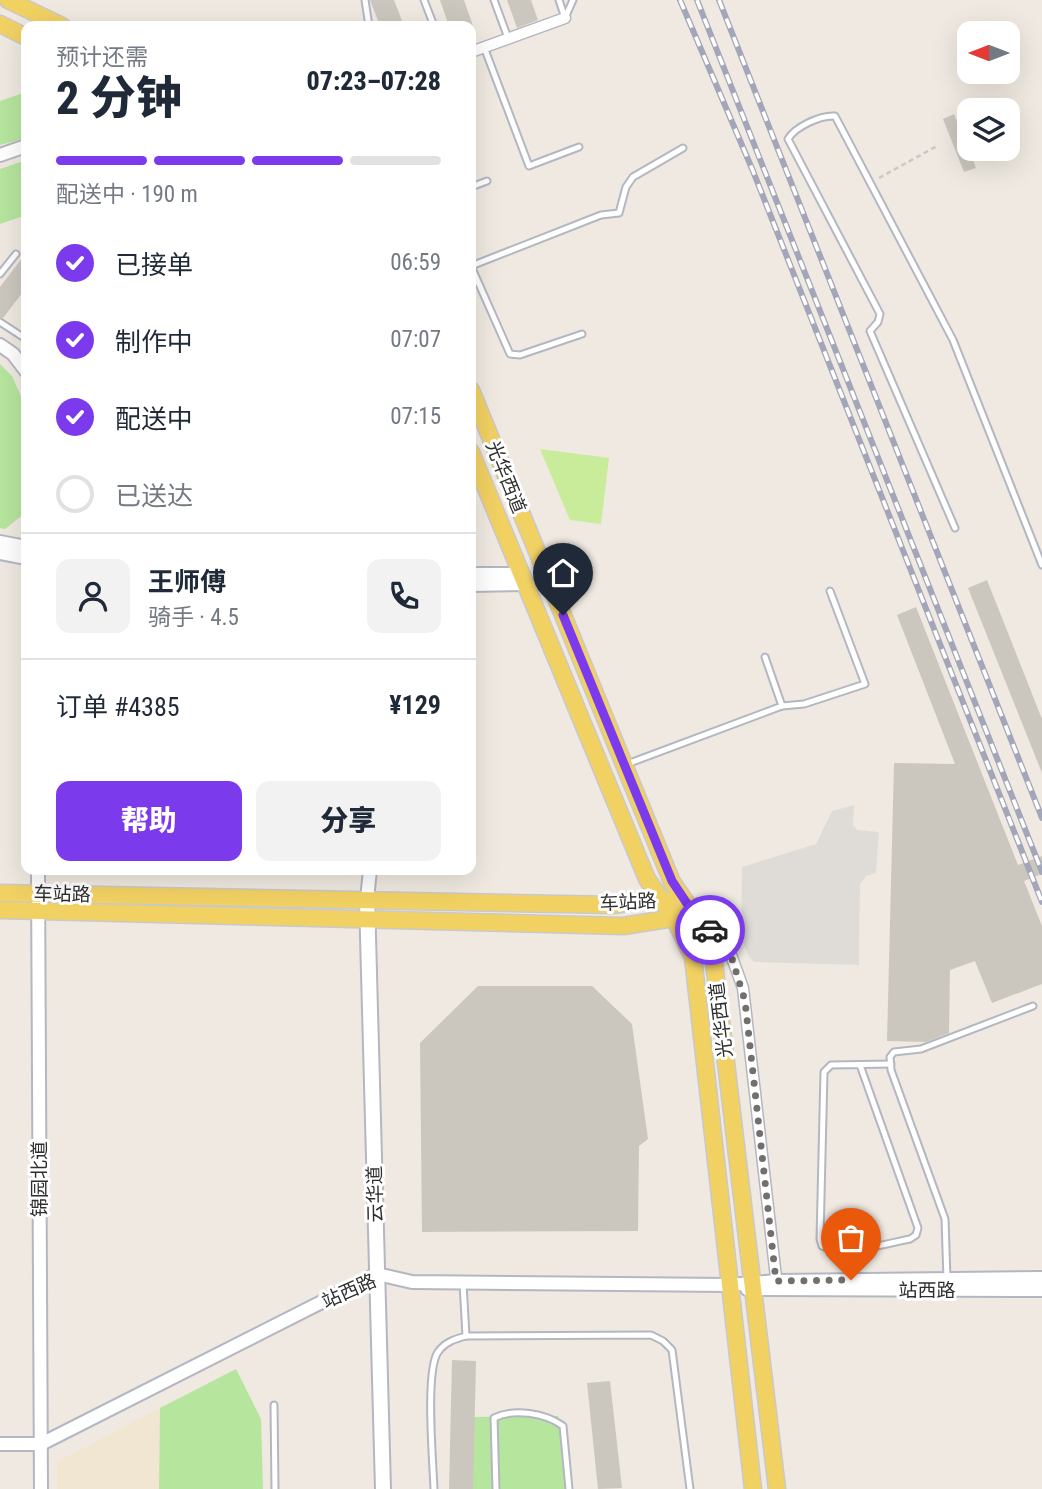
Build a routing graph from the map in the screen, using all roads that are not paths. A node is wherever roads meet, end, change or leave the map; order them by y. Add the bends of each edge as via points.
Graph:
1 (8, 0) edge
2 (365, 0) edge
3 (424, 0) edge
4 (494, 0) edge
5 (559, 0) edge
6 (573, 0) edge
7 (565, 18) junction
8 (52, 21) edge
9 (368, 21) edge
10 (432, 21) edge
11 (0, 24) edge
12 (21, 34) edge
13 (508, 38) junction
14 (484, 47) junction
15 (476, 49) edge
16 (579, 147) dead end
17 (21, 148) edge
18 (683, 148) dead end
19 (0, 155) edge
20 (487, 181) dead end
21 (476, 185) edge
22 (16, 254) dead end
23 (476, 264) edge
24 (0, 274) edge
25 (476, 277) edge
26 (0, 322) edge
27 (582, 334) dead end
28 (21, 336) edge
29 (0, 345) edge
30 (21, 364) edge
31 (476, 402) edge
32 (476, 464) edge
33 (955, 528) dead end
34 (532, 540) junction
35 (0, 542) edge
36 (21, 546) edge
37 (0, 553) edge
38 (21, 557) edge
39 (514, 557) junction
40 (1042, 565) edge
41 (476, 574) edge
42 (524, 579) junction
43 (476, 584) edge
44 (830, 591) dead end
45 (765, 657) dead end
46 (782, 706) junction
47 (624, 765) junction
48 (38, 875) edge
49 (365, 875) edge
50 (369, 875) edge
51 (0, 893) edge
52 (38, 893) junction
53 (367, 899) junction
54 (660, 899) junction
55 (688, 905) junction
56 (0, 910) edge
57 (37, 911) junction
58 (674, 918) junction
59 (369, 920) junction
60 (1033, 1006) dead end
61 (891, 1064) junction
62 (860, 1065) junction
63 (377, 1274) junction
64 (1042, 1278) edge
65 (463, 1283) junction
66 (947, 1284) junction
67 (729, 1285) junction
68 (752, 1286) junction
69 (777, 1286) junction
70 (1042, 1290) edge
71 (466, 1336) junction
72 (274, 1405) dead end
73 (0, 1444) edge
74 (41, 1444) junction
75 (41, 1489) edge
76 (275, 1489) edge
77 (383, 1489) edge
78 (434, 1489) edge
79 (496, 1489) edge
80 (569, 1489) edge
81 (690, 1489) edge
82 (753, 1489) edge
83 (777, 1489) edge

1 - 8 main road
2 - 9 lane
3 - 10 lane
4 - 13 lane
5 - 7 lane
6 - 7 lane
7 - 13 street
11 - 12 main road
13 - 14 street
14 - 15 street
14 - 16 lane via 529,166
17 - 19 street
18 - 23 lane via 633,177 619,213 601,215
20 - 21 lane
22 - 24 lane
25 - 27 lane via 510,354 520,355
26 - 28 lane
29 - 30 street
31 - 34 main road, 光华西道
32 - 39 main road, 光华西道
33 - 40 lane via 870,331 880,314 788,139 793,131 827,116 835,116 953,340
34 - 39 main road
34 - 47 main road, 光华西道
35 - 36 street
37 - 38 street
39 - 42 main road, 光华西道
41 - 42 street
42 - 43 street
42 - 54 main road, 光华西道 via 647,878
44 - 46 lane via 865,684 804,705
45 - 46 lane
46 - 47 lane
47 - 55 main road, 光华西道 via 672,881
48 - 52 street, 锦园北道
49 - 53 street, 云华道
50 - 53 street, 云华道
51 - 52 main road, 车站路
52 - 53 main road, 车站路
52 - 57 street, 锦园北道
53 - 54 main road, 车站路 via 613,905
53 - 59 main road, 云华道
54 - 55 main road, 车站路
54 - 58 main road, 光华西道
55 - 58 main road, 车站路
55 - 68 main road, 光华西道 via 713,954
55 - 69 street via 730,952 743,988
56 - 57 main road, 车站路
57 - 59 main road, 车站路
57 - 74 street, 锦园北道
58 - 59 main road, 车站路 via 623,926
58 - 67 main road, 光华西道 via 693,957
59 - 63 main road, 云华道
60 - 61 lane via 921,1049 894,1052
61 - 62 lane
61 - 66 lane via 945,1219
62 - 62 lane via 918,1228 910,1239 828,1250 820,1239 824,1072 831,1065
63 - 65 street, 站西路 via 412,1282
63 - 74 street, 站西路
63 - 77 main road, 云华道
64 - 66 street, 站西路
65 - 67 street, 站西路
65 - 71 lane
66 - 69 street, 站西路
66 - 70 street, 站西路
67 - 68 street, 站西路
67 - 82 main road, 光华西道
68 - 69 street, 站西路
68 - 83 main road, 光华西道
71 - 78 lane via 450,1341 437,1353 431,1372
71 - 81 lane via 651,1335 663,1341 672,1350
72 - 76 lane
73 - 74 street, 站西路
74 - 75 street, 锦园北道
79 - 80 lane via 494,1418 507,1411 552,1418 563,1426

